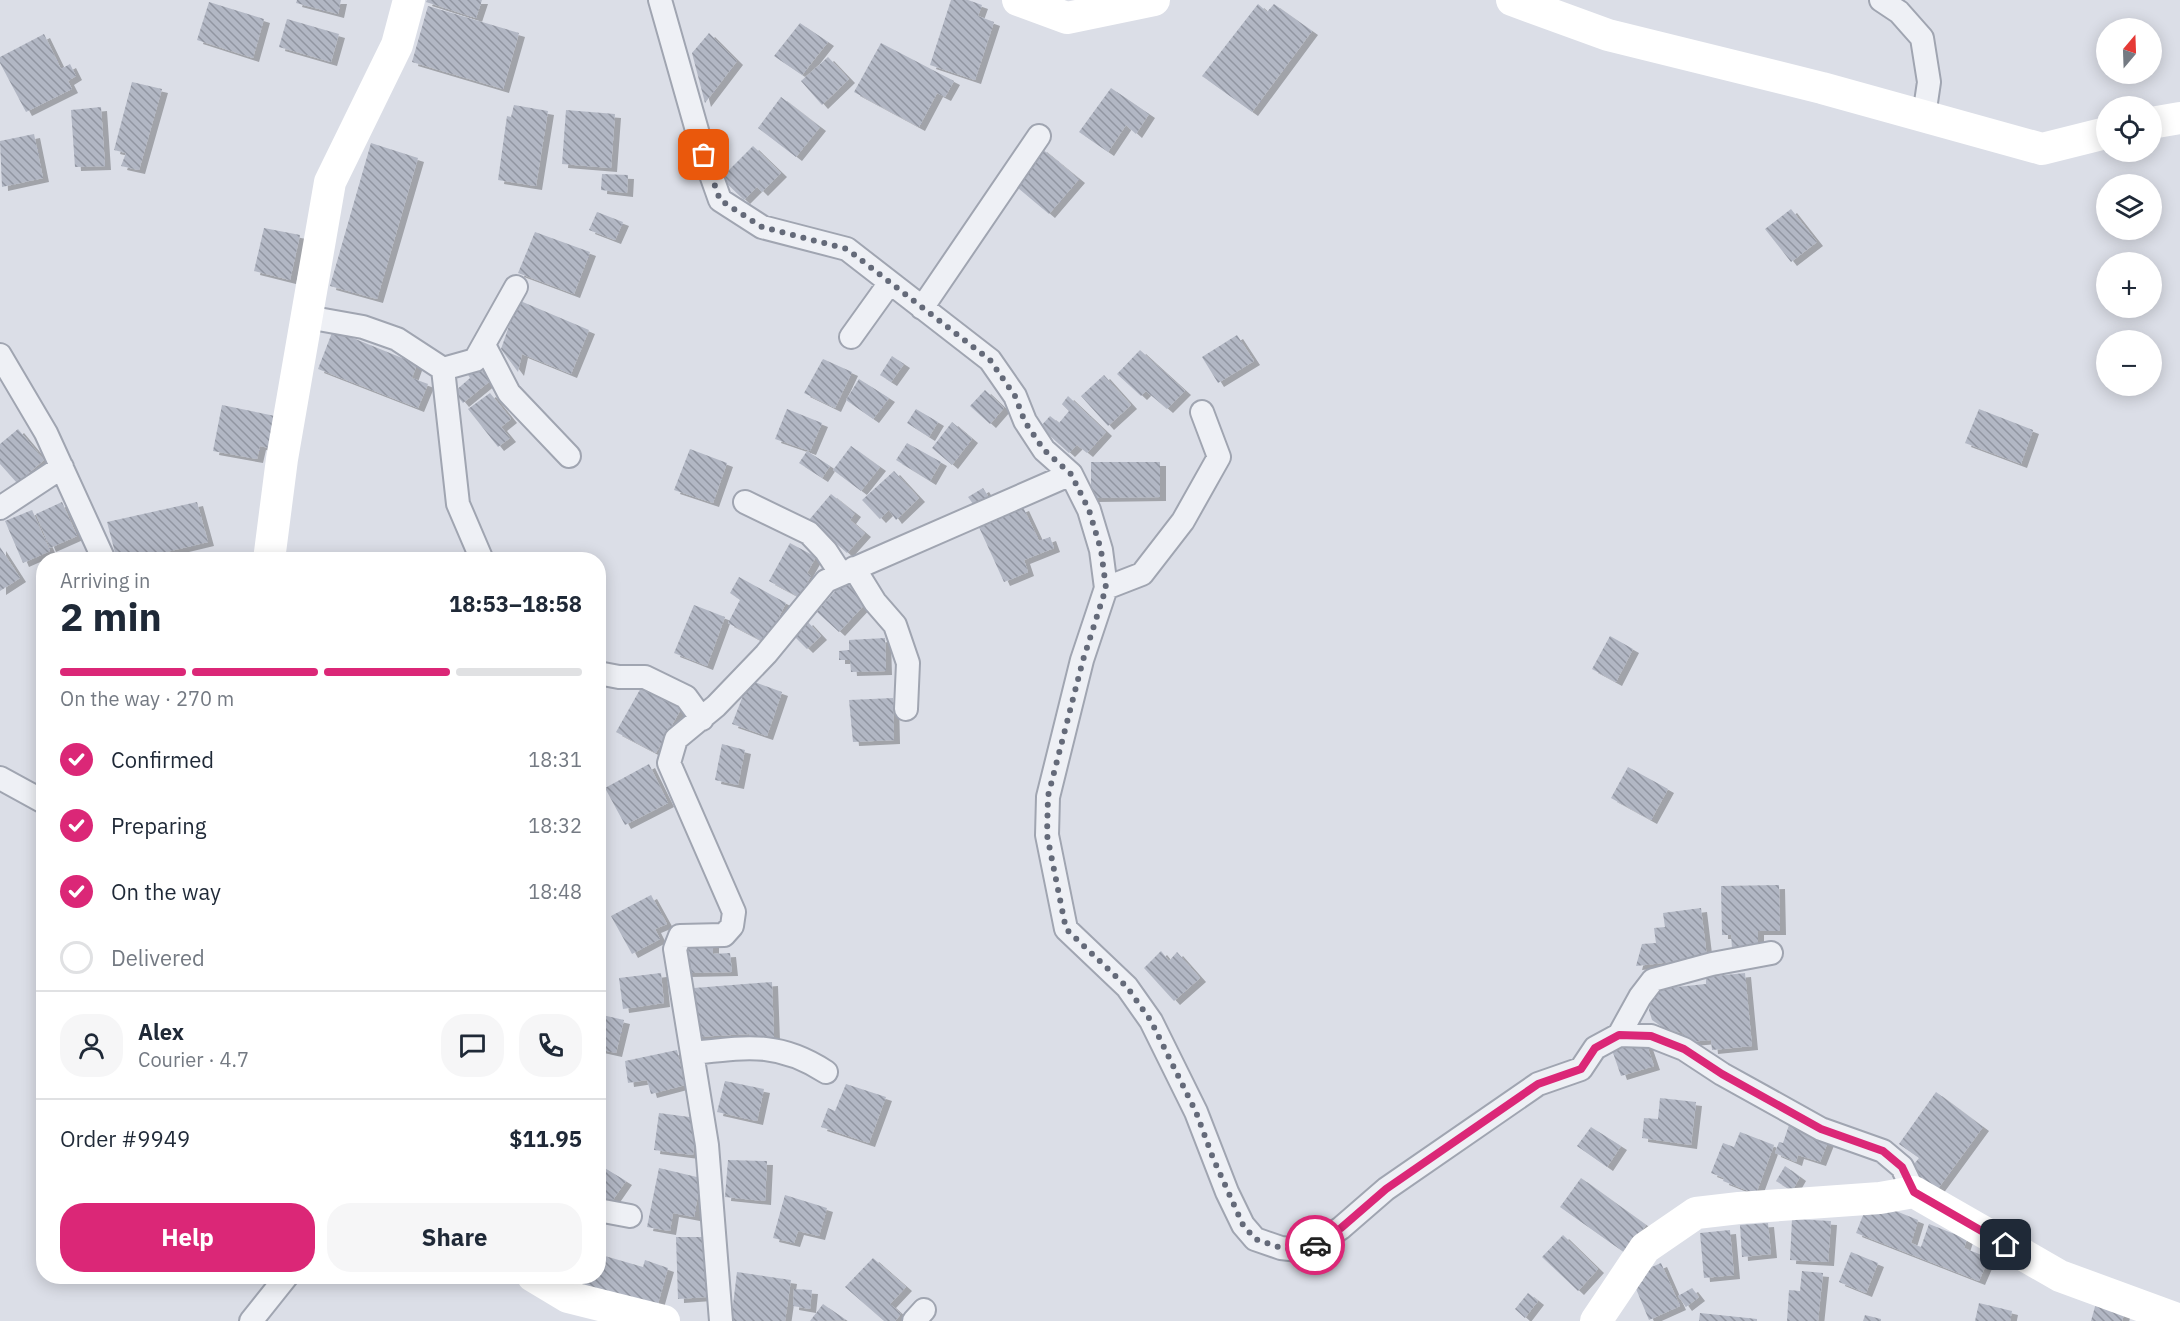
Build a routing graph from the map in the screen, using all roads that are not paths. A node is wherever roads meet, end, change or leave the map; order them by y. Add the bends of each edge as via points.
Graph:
1 (409, 0) edge
2 (660, 0) edge
3 (1018, 0) edge
4 (1154, 0) edge
5 (1512, 0) edge
6 (1881, 0) edge
7 (1924, 116) junction
8 (2180, 118) edge
9 (2162, 121) edge
10 (1039, 136) dead end
11 (2096, 136) edge
12 (889, 284) junction
13 (516, 287) dead end
14 (922, 308) junction
15 (307, 317) junction
16 (851, 338) dead end
17 (484, 345) junction
18 (0, 355) edge
19 (443, 369) junction
20 (1202, 412) dead end
21 (569, 456) dead end
22 (62, 467) junction
23 (1071, 474) junction
24 (745, 502) dead end
25 (0, 507) edge
26 (100, 552) edge
27 (269, 552) edge
28 (479, 552) edge
29 (848, 571) junction
30 (1106, 588) junction
31 (606, 675) edge
32 (906, 710) dead end
33 (702, 719) junction
34 (0, 778) edge
35 (36, 798) edge
36 (1771, 953) dead end
37 (1619, 1035) junction
38 (693, 1053) junction
39 (826, 1072) dead end
40 (1914, 1192) junction
41 (606, 1212) edge
42 (630, 1216) dead end
43 (281, 1284) edge
44 (546, 1284) edge
45 (2180, 1320) edge
46 (251, 1321) edge
47 (664, 1321) edge
48 (721, 1321) edge
49 (1596, 1321) edge

1 - 15 street via 397,45 330,182
2 - 12 street via 720,200 762,227 847,249
3 - 4 street via 1067,18
5 - 7 street via 1608,35
6 - 7 street via 1899,12 1923,38 1929,82
7 - 11 street via 2042,149
8 - 9 street
10 - 14 street
12 - 14 street
12 - 16 street
13 - 17 street
14 - 23 street via 990,360 1044,450
15 - 19 street via 363,327 397,339
15 - 27 street
17 - 19 street via 475,360
17 - 21 street via 509,393
18 - 22 street
19 - 28 street via 458,504
20 - 30 street via 1219,458 1205,484 1183,521 1142,574
22 - 25 street
22 - 26 street
23 - 29 street
23 - 30 street via 1089,510 1101,550
24 - 29 street via 809,533
29 - 32 street via 895,625 908,663
29 - 33 street via 826,581 766,654
30 - 37 street via 1048,796 1047,835 1066,929 1127,987 1151,1021 1196,1112 1227,1192 1243,1225 1255,1239 1307,1251 1386,1189 1538,1084 1581,1069 1595,1048
31 - 33 street via 645,677 686,697
33 - 38 street via 676,739 669,763 734,912 732,926 724,935 680,936 675,949
34 - 35 street
36 - 37 street via 1653,980
37 - 40 street via 1651,1036 1684,1049 1821,1129 1883,1151 1902,1167
38 - 39 street via 768,1048 807,1060
38 - 48 street via 707,1145
40 - 45 street via 2060,1276
40 - 49 street via 1696,1214 1645,1248
41 - 42 street
43 - 46 street
44 - 47 street via 568,1297

